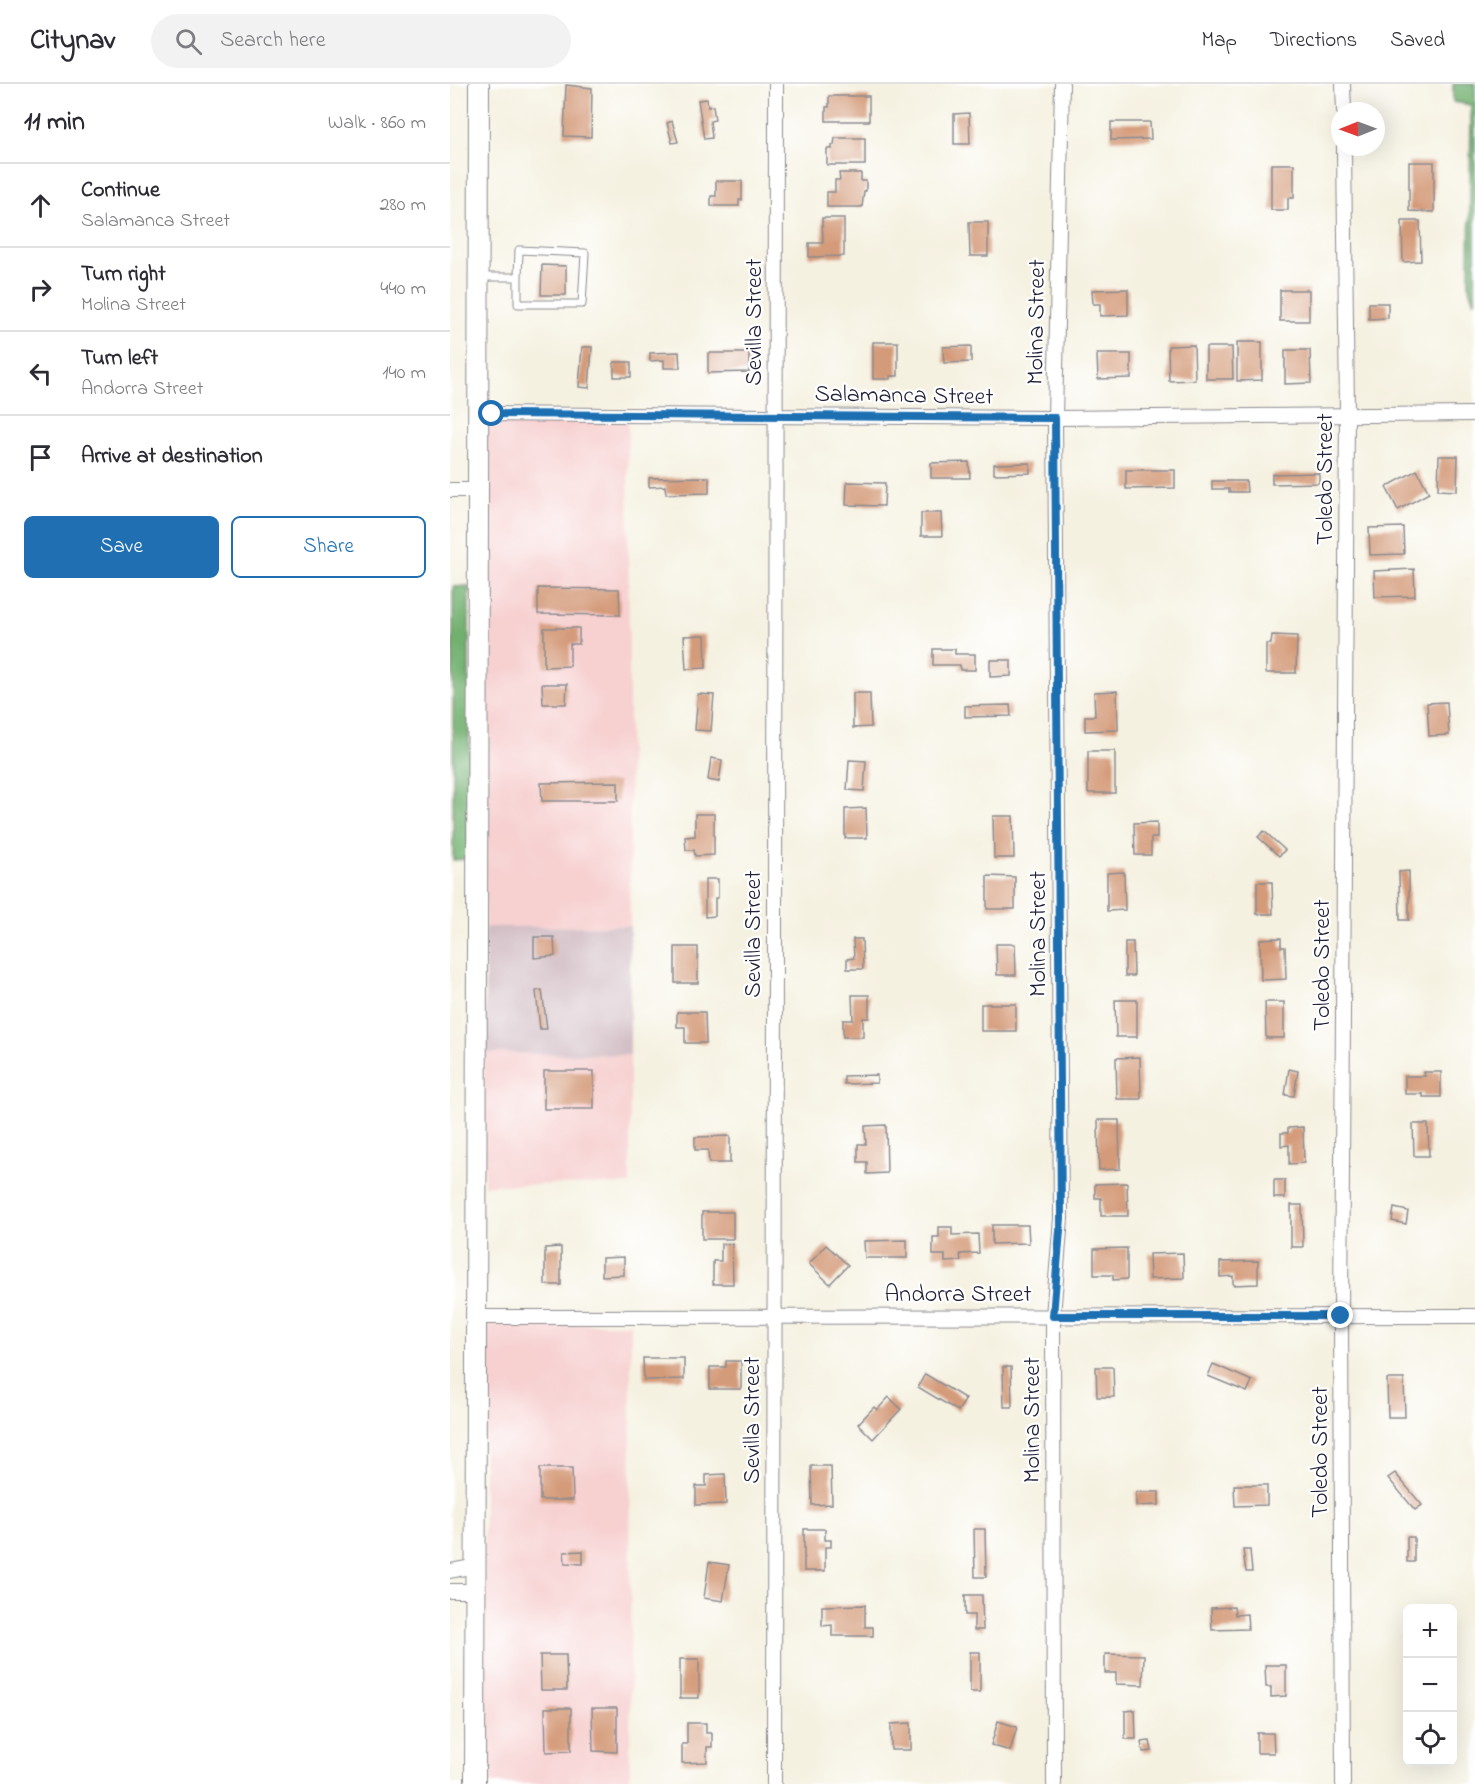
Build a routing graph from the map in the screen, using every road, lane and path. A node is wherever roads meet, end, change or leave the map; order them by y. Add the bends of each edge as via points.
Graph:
1 (479, 84) edge
2 (777, 84) edge
3 (1062, 84) edge
4 (1343, 84) edge
5 (1344, 102) edge
6 (1344, 156) edge
7 (478, 277) junction
8 (518, 277) junction
9 (477, 414) junction
10 (1347, 414) junction
11 (1475, 414) edge
12 (776, 415) junction
13 (1055, 418) junction
14 (450, 490) edge
15 (477, 490) junction
16 (774, 1316) junction
17 (1053, 1316) junction
18 (1341, 1316) junction
19 (1475, 1316) edge
20 (476, 1317) junction
21 (476, 1566) junction
22 (450, 1571) edge
23 (450, 1591) edge
24 (476, 1591) junction
25 (475, 1784) edge
26 (774, 1784) edge
27 (1054, 1784) edge
28 (1343, 1784) edge

1 - 7 main road
2 - 12 street, Sevilla Street
3 - 13 street, Molina Street
4 - 5 street
6 - 10 street, Toledo Street
7 - 8 lane
7 - 9 main road
8 - 8 lane via 518,304 582,304 585,253 519,250
9 - 12 street, Salamanca Street
9 - 15 main road
10 - 11 street, Salamanca Street
10 - 13 street, Salamanca Street
10 - 18 street, Toledo Street
12 - 13 street, Salamanca Street
12 - 16 street, Sevilla Street
13 - 17 street, Molina Street via 1061,1218
14 - 15 street
15 - 20 main road
16 - 17 street, Andorra Street
16 - 20 street, Andorra Street
16 - 26 street, Sevilla Street
17 - 18 street, Andorra Street
17 - 27 street, Molina Street
18 - 19 street, Andorra Street
18 - 28 street, Toledo Street
20 - 21 main road
21 - 22 street
21 - 24 main road
23 - 24 street
24 - 25 main road

